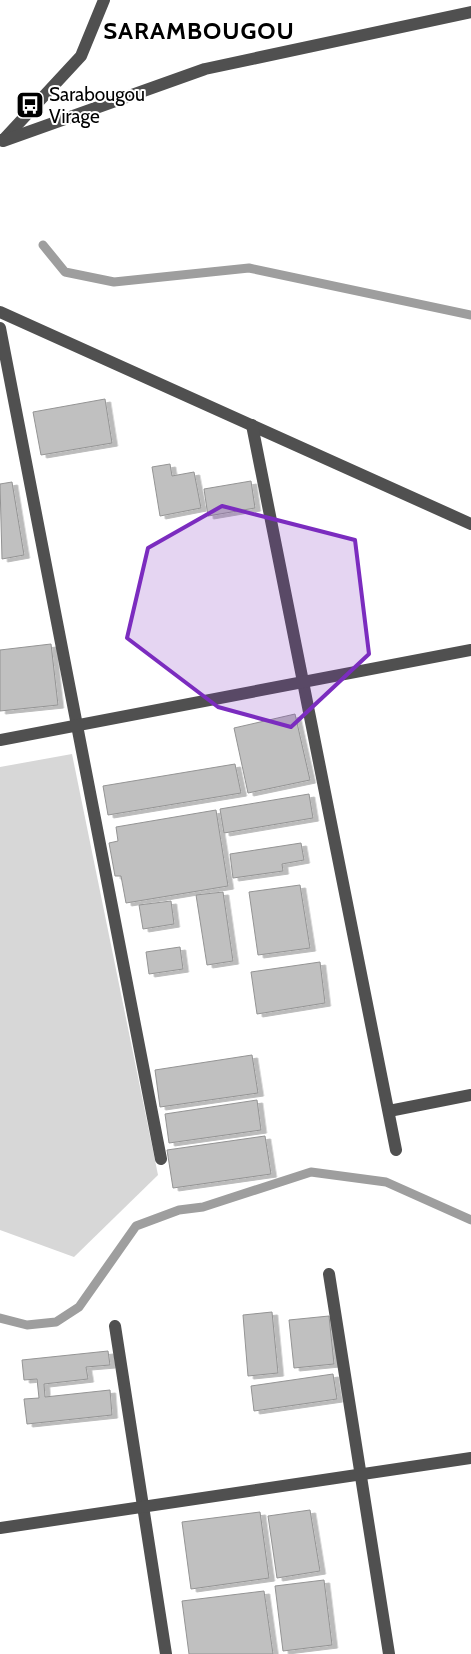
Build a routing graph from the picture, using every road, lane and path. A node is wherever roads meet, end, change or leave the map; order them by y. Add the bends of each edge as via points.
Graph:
1 (104, 0) edge
2 (471, 12) edge
3 (1, 141) edge
4 (0, 312) edge
5 (0, 328) edge
6 (252, 425) junction
7 (471, 524) edge
8 (471, 650) edge
9 (303, 682) junction
10 (76, 725) junction
11 (0, 740) edge
12 (471, 1095) edge
13 (389, 1112) junction
14 (396, 1150) dead end
15 (160, 1158) dead end
16 (329, 1274) dead end
17 (115, 1326) dead end
18 (471, 1458) edge
19 (361, 1475) junction
20 (143, 1507) junction
21 (0, 1528) edge
22 (166, 1654) edge
23 (389, 1654) edge

1 - 3 street via 81,56
2 - 3 street via 205,69
4 - 6 street
5 - 10 street
6 - 7 street
6 - 9 street
8 - 9 street
9 - 10 street
9 - 13 street
10 - 11 street
10 - 15 street
12 - 13 street
13 - 14 street
16 - 19 street
17 - 20 street
18 - 19 street
19 - 20 street
19 - 23 street
20 - 21 street
20 - 22 street

